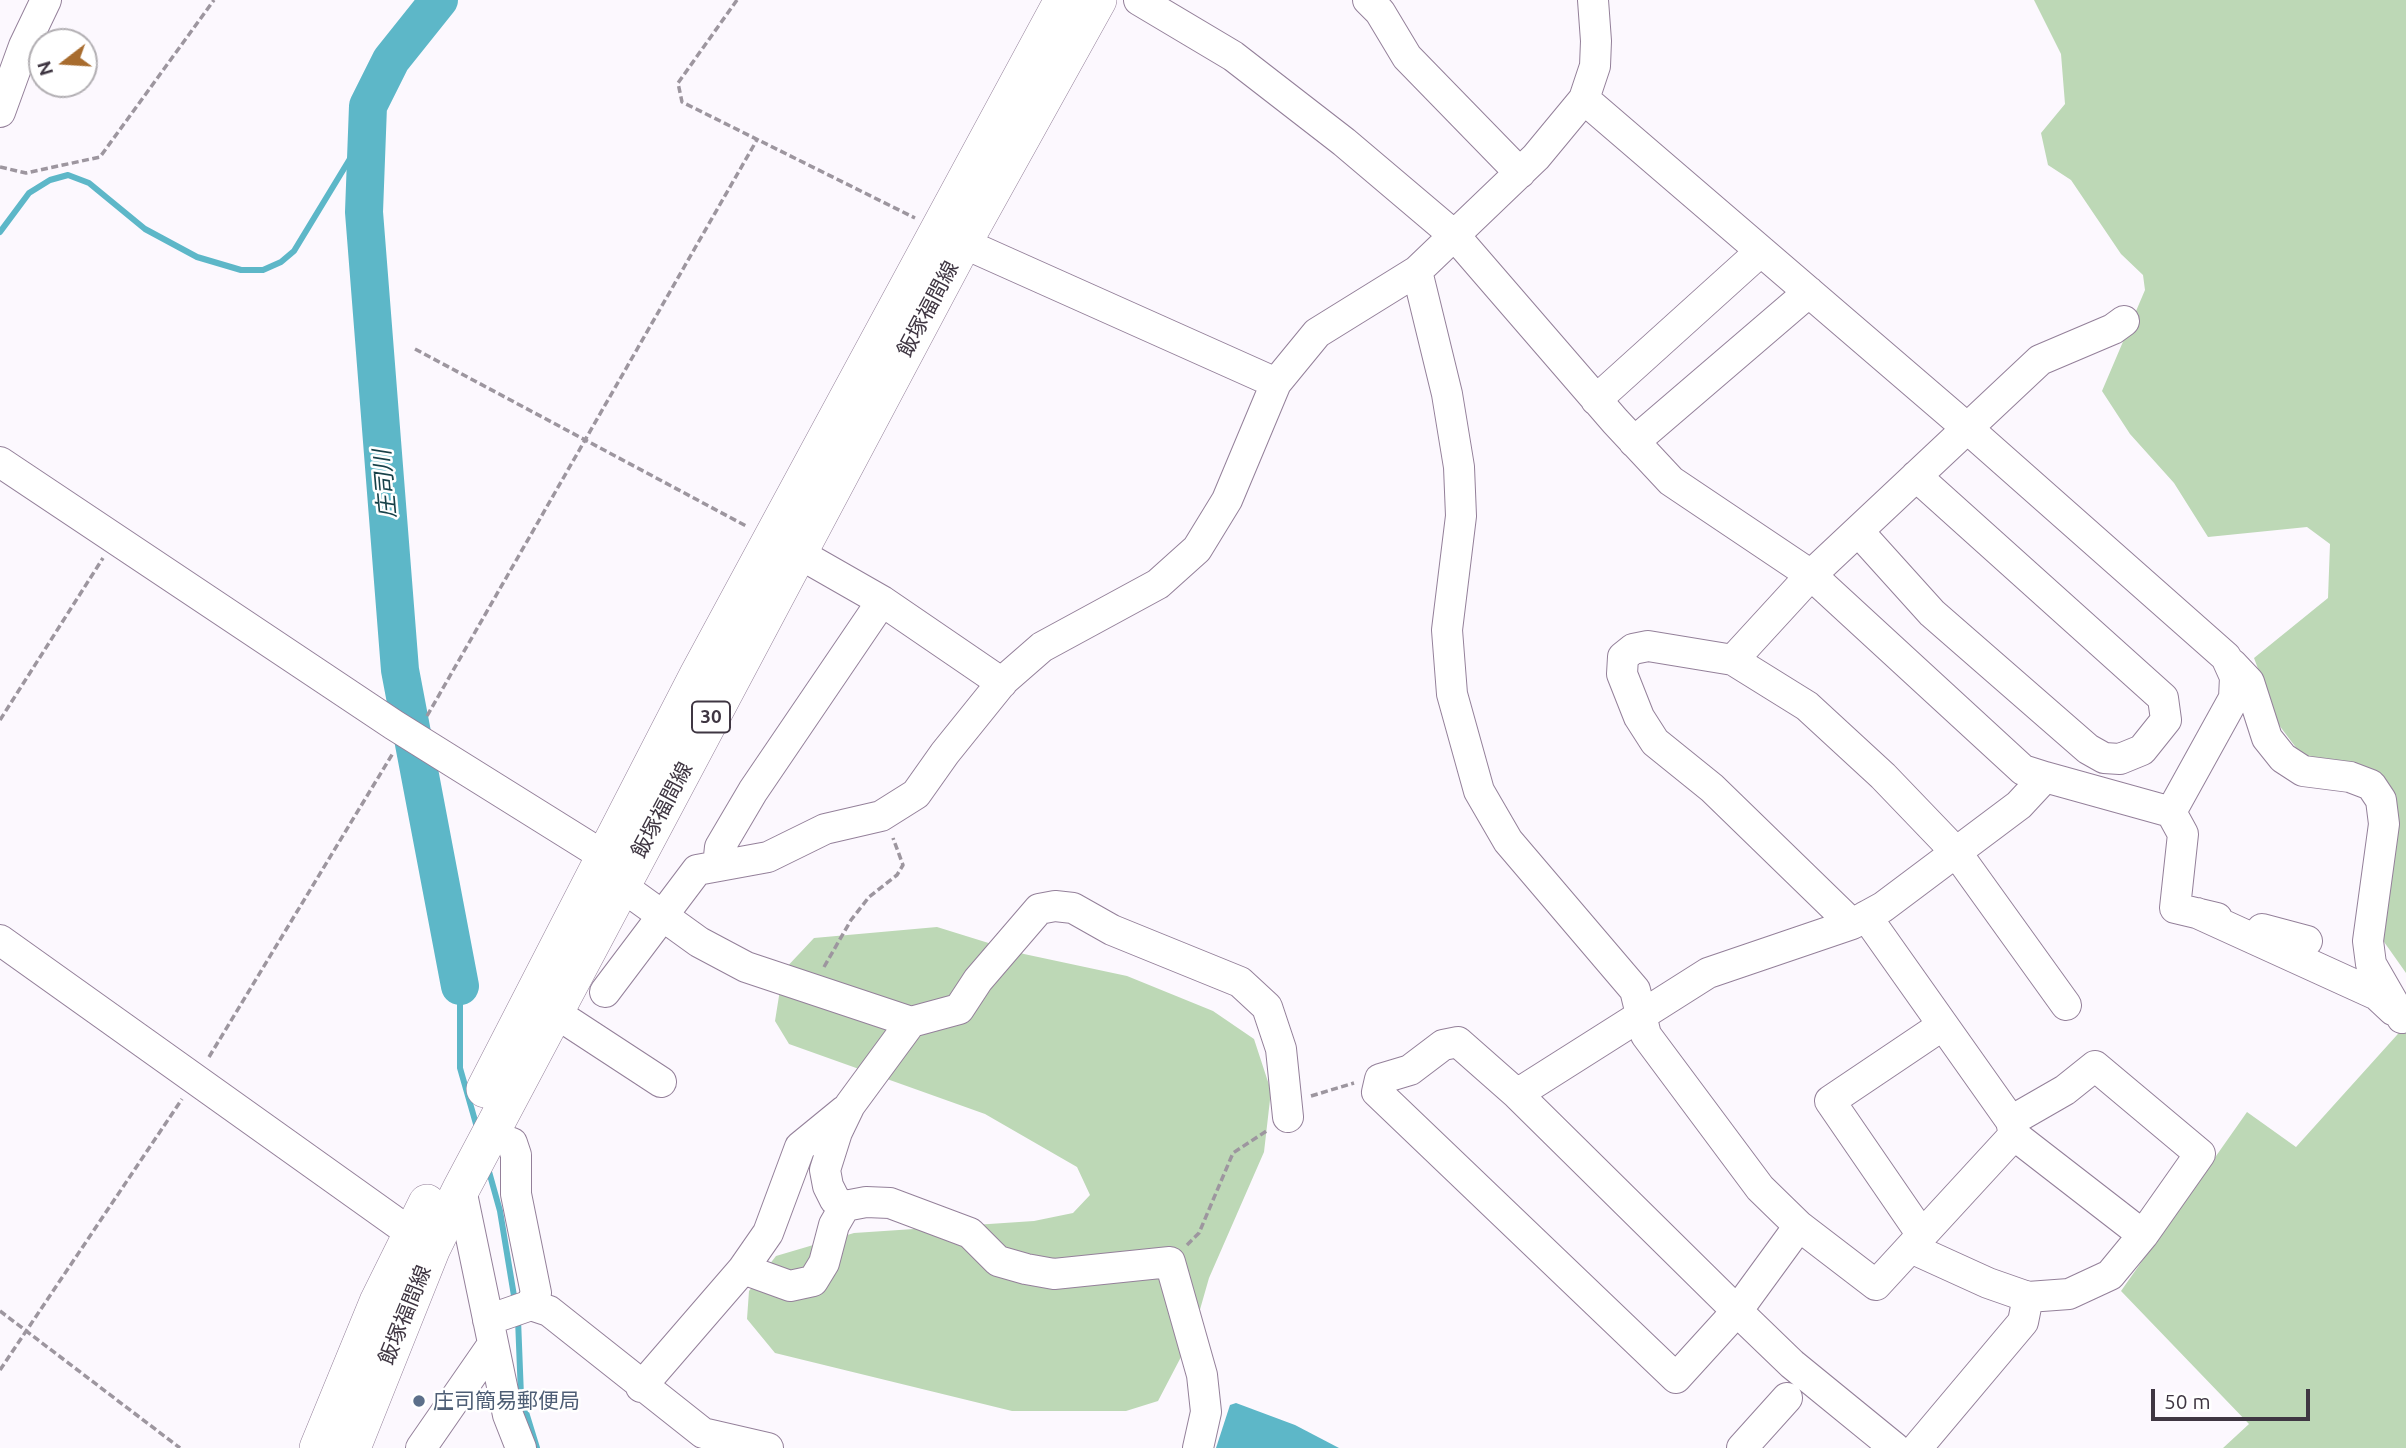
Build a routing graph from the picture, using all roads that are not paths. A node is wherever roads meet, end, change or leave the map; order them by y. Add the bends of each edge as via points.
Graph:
1 (46, 0) edge
2 (1063, 0) edge
3 (1098, 0) edge
4 (1139, 0) edge
5 (1368, 0) edge
6 (1593, 0) edge
7 (1584, 99) junction
8 (0, 112) edge
9 (1520, 173) junction
10 (1455, 236) junction
11 (951, 237) junction
12 (1761, 251) junction
13 (1417, 271) junction
14 (1809, 292) junction
15 (2124, 321) dead end
16 (1276, 383) junction
17 (1596, 400) junction
18 (1967, 428) junction
19 (1634, 442) junction
20 (0, 462) edge
21 (1916, 476) junction
22 (1858, 531) junction
23 (785, 546) junction
24 (1811, 575) junction
25 (882, 601) junction
26 (2226, 657) junction
27 (1733, 660) junction
28 (1002, 683) junction
29 (2045, 777) junction
30 (2171, 812) junction
31 (1956, 852) junction
32 (718, 866) junction
33 (617, 871) junction
34 (2197, 913) junction
35 (661, 915) junction
36 (1859, 920) junction
37 (0, 940) edge
38 (2307, 940) dead end
39 (605, 992) dead end
40 (2066, 1005) dead end
41 (554, 1012) junction
42 (1642, 1013) junction
43 (2404, 1020) edge
44 (911, 1022) junction
45 (1943, 1025) junction
46 (661, 1082) dead end
47 (1517, 1094) junction
48 (850, 1105) junction
49 (1287, 1110) road end
50 (2012, 1128) junction
51 (489, 1135) junction
52 (461, 1189) junction
53 (845, 1206) junction
54 (1800, 1226) junction
55 (2143, 1235) junction
56 (421, 1240) junction
57 (1917, 1242) junction
58 (743, 1269) junction
59 (2028, 1297) junction
60 (531, 1305) junction
61 (1737, 1311) junction
62 (491, 1332) junction
63 (641, 1387) junction
64 (1787, 1398) dead end
65 (318, 1448) edge
66 (352, 1448) edge
67 (421, 1448) edge
68 (521, 1448) edge
69 (768, 1448) edge
70 (1198, 1448) edge
71 (1742, 1448) edge
72 (1895, 1448) edge
73 (1917, 1448) edge

1 - 8 street
2 - 11 main road, 飯塚福間線 / 30
3 - 11 main road, 飯塚福間線 / 30
4 - 10 street via 1233,56
5 - 9 street via 1407,57
6 - 7 street via 1595,66
7 - 9 street
7 - 12 street
9 - 10 street
10 - 13 street
10 - 17 street
11 - 16 street
11 - 23 main road, 飯塚福間線 / 30
12 - 14 street
12 - 17 street
13 - 16 street via 1317,333
13 - 42 street via 1447,394 1459,467 1461,516 1447,630 1452,694 1464,743 1479,791 1508,841 1635,990
14 - 18 street
14 - 19 street
15 - 18 street via 2040,360
16 - 28 street via 1227,500 1197,549 1158,584 1042,648
17 - 19 street
18 - 21 street
18 - 26 street
19 - 24 street via 1671,481
20 - 33 street
21 - 22 street
21 - 22 street via 2163,698 2166,720 2142,750 2120,759 2104,758 2088,748 1932,612
22 - 24 street
23 - 25 street
23 - 33 main road, 飯塚福間線 / 30
24 - 27 street
24 - 29 street via 2023,770
25 - 28 street
25 - 32 street via 753,791 720,847
26 - 30 street via 2235,677 2234,698
26 - 43 street via 2249,682 2267,738 2283,758 2303,771 2350,777 2371,785 2381,800 2384,824 2368,941 2371,964
27 - 31 street via 1807,706
27 - 36 street via 1648,646 1623,657 1622,674 1655,742
28 - 32 street via 916,794 881,816 825,829 768,857
29 - 30 street
29 - 31 street via 2019,805
30 - 34 street via 2183,834 2175,908
31 - 36 street
31 - 40 street
32 - 35 street via 697,870
33 - 35 street
33 - 41 main road, 飯塚福間線 / 30
33 - 56 main road, 飯塚福間線 / 30
34 - 38 street
34 - 43 street via 2376,995
35 - 39 street
35 - 44 street via 746,967
36 - 42 street via 1708,973
36 - 45 street
37 - 56 street
41 - 46 street
41 - 51 main road, 飯塚福間線 / 30
42 - 47 street
42 - 54 street via 1646,1035 1760,1188
44 - 48 street
44 - 49 street via 960,1009 978,980 1039,909 1073,908 1112,930 1240,982 1267,1007 1281,1049
45 - 50 street
45 - 57 street via 1830,1101
47 - 61 street
47 - 61 street via 1458,1042 1443,1045 1410,1070 1380,1079 1377,1092 1676,1378
48 - 53 street via 825,1170 835,1200
48 - 58 street via 800,1147 768,1233
50 - 55 street
50 - 55 street via 2095,1066 2174,1128 2200,1154
50 - 57 street
51 - 52 main road, 飯塚福間線 / 30
51 - 60 street via 512,1143 516,1155 516,1194 536,1293
52 - 56 main road, 飯塚福間線 / 30
52 - 62 street
53 - 58 street via 813,1281 790,1286
53 - 70 street via 890,1203 970,1233 998,1261 1055,1274 1170,1262 1202,1375 1206,1412
54 - 57 street via 1876,1285
54 - 61 street
55 - 59 street via 2110,1275 2069,1294
56 - 65 main road, 飯塚福間線 / 30 via 373,1315
56 - 66 main road, 飯塚福間線 / 30
57 - 59 street via 1988,1283
58 - 63 street
59 - 73 street via 2023,1322
60 - 62 street
60 - 63 street via 549,1311
61 - 72 street via 1792,1364
62 - 67 street
62 - 68 street via 508,1415
63 - 69 street via 703,1433
64 - 71 street

